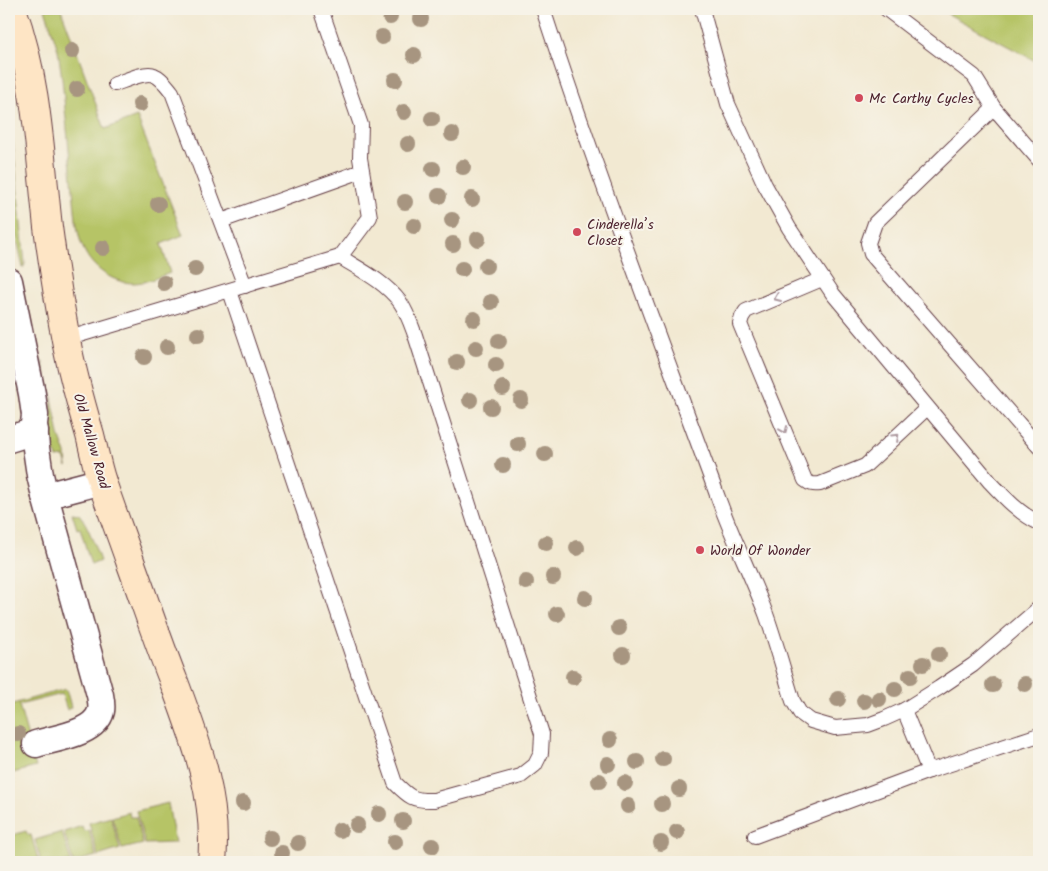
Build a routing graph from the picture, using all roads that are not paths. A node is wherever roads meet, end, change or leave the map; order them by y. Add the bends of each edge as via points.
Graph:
1 (12, 9) edge
2 (321, 9) edge
3 (543, 9) edge
4 (702, 9) edge
5 (886, 9) edge
6 (115, 84) dead end
7 (994, 108) junction
8 (1039, 160) edge
9 (362, 171) junction
10 (222, 221) junction
11 (340, 257) junction
12 (822, 279) junction
13 (9, 281) edge
14 (245, 286) junction
15 (230, 291) junction
16 (66, 339) junction
17 (927, 408) junction
18 (35, 431) junction
19 (9, 439) edge
20 (1039, 447) edge
21 (102, 481) junction
22 (45, 496) junction
23 (1039, 523) edge
24 (1039, 608) edge
25 (904, 710) junction
26 (1039, 735) edge
27 (36, 744) dead end
28 (929, 771) junction
29 (755, 836) dead end
30 (212, 862) edge

1 - 16 street, Old Mallow Road via 30,77
2 - 9 lane via 361,125
3 - 25 lane via 630,261 721,506 766,616 792,701 811,721 835,728 868,725
4 - 12 lane via 728,104 770,193
5 - 7 lane via 971,72
6 - 10 lane via 148,73 162,80 172,92
7 - 8 lane
7 - 20 lane via 875,224 868,243 872,254
9 - 10 lane
9 - 11 lane via 370,217
10 - 14 lane
11 - 14 lane
11 - 15 lane via 393,294 405,310 415,335 542,734 541,753 535,765 521,776 434,800 408,796 395,783
12 - 17 lane
12 -> 17 lane via 746,310 740,324 805,480 814,485 820,484 865,466
13 - 18 street via 32,394
14 - 15 lane
15 - 16 lane
16 - 21 street, Old Mallow Road
17 - 23 lane via 1003,496
18 - 19 street
18 - 22 street
21 - 22 street
21 - 30 street, Old Mallow Road via 196,740 213,826
22 - 27 street via 102,708 98,719 79,732
24 - 25 lane via 973,665
25 - 28 lane
26 - 28 lane
28 - 29 lane

